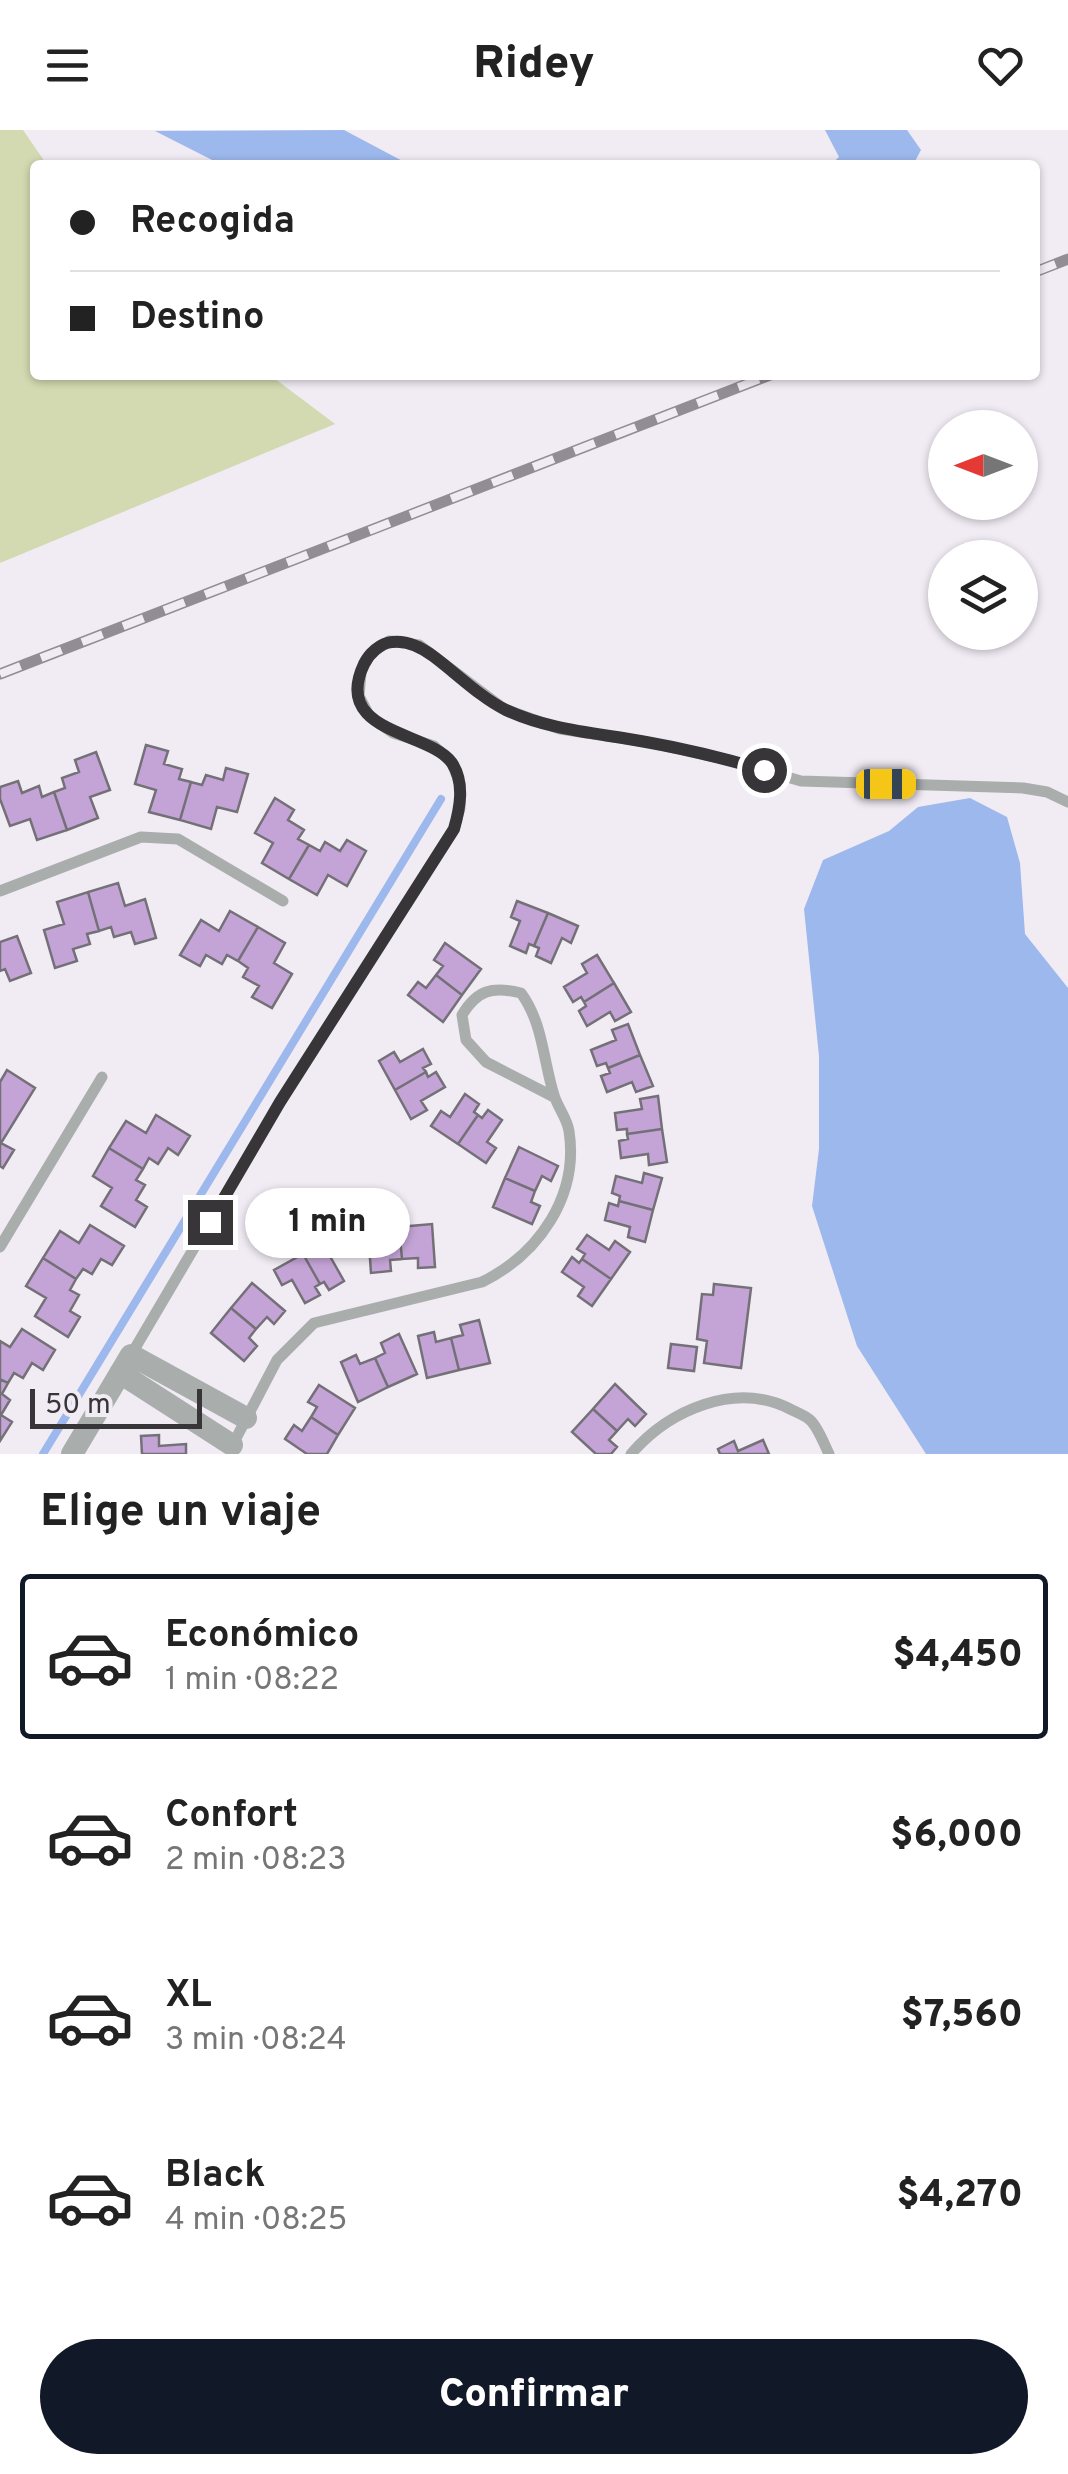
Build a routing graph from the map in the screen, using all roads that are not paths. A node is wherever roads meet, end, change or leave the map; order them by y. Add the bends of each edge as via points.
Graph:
1 (1068, 802) edge
2 (0, 891) edge
3 (283, 900) dead end
4 (102, 1078) dead end
5 (554, 1097) junction
6 (0, 1247) edge
7 (126, 1364) junction
8 (246, 1418) junction
9 (232, 1450) edge
10 (72, 1454) edge
11 (631, 1454) edge
12 (829, 1454) edge

1 - 7 lane via 1024,788 801,781 663,745 560,730 504,710 419,645 389,641 370,654 359,696 370,717 393,733 434,746 452,762 460,784 454,829 272,1116
2 - 3 lane via 141,836 178,838
4 - 6 lane
5 - 5 lane via 532,1008 520,993 484,990 462,1016 466,1040 486,1062
5 - 8 lane via 568,1126 572,1163 565,1198 526,1252 482,1282 314,1323 278,1360
7 - 8 street
7 - 9 street
7 - 10 street
8 - 9 lane
11 - 12 lane via 710,1400 744,1398 775,1402 811,1420

